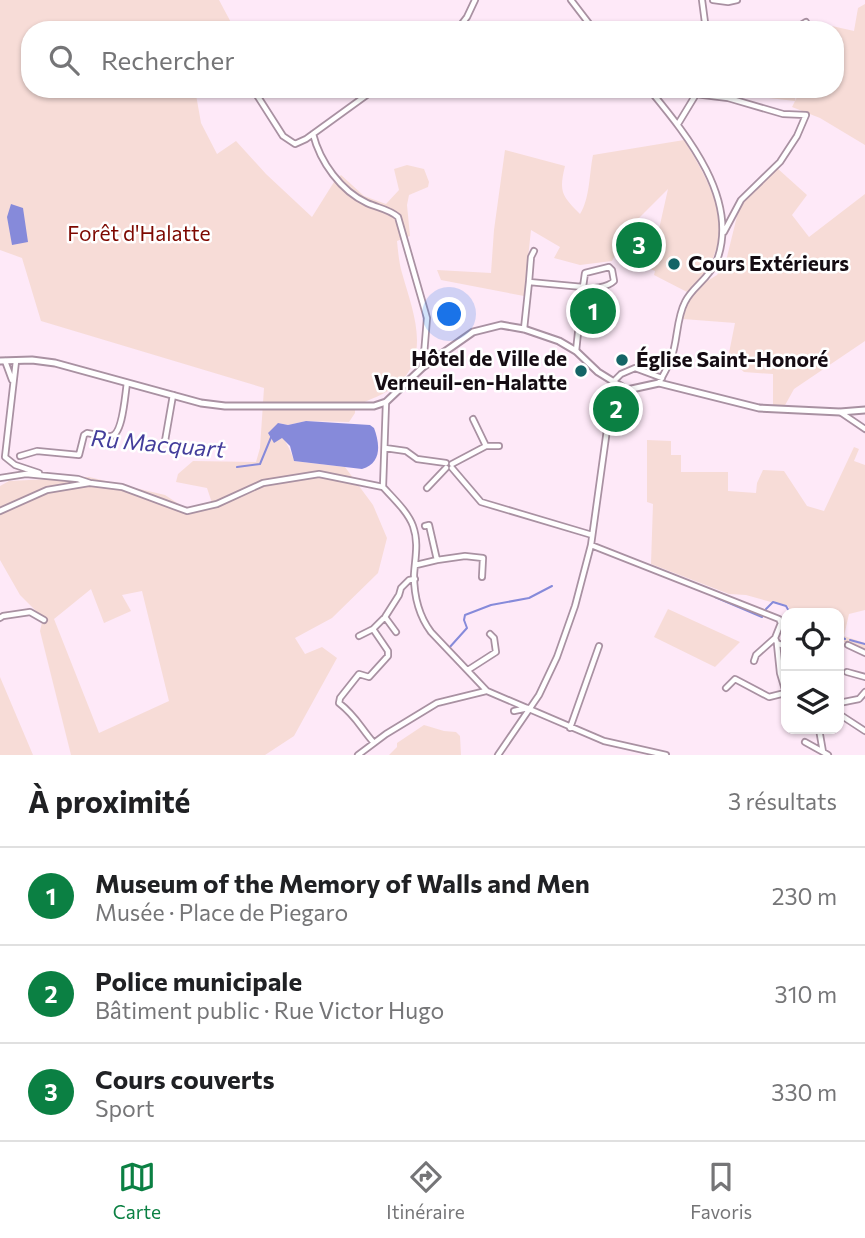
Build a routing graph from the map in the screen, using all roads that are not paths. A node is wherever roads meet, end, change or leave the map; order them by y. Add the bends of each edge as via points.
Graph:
1 (475, 0) edge
2 (571, 0) edge
3 (702, 0) edge
4 (713, 0) edge
5 (737, 0) edge
6 (464, 21) edge
7 (587, 21) edge
8 (705, 21) edge
9 (259, 98) edge
10 (363, 98) edge
11 (656, 98) edge
12 (692, 98) edge
13 (732, 98) edge
14 (678, 124) junction
15 (313, 134) junction
16 (722, 234) junction
17 (534, 251) dead end
18 (529, 282) junction
19 (583, 287) junction
20 (524, 329) junction
21 (576, 351) junction
22 (16, 360) junction
23 (3, 361) edge
24 (423, 367) junction
25 (660, 380) junction
26 (12, 383) junction
27 (127, 383) junction
28 (615, 384) junction
29 (173, 395) junction
30 (386, 402) junction
31 (865, 410) edge
32 (840, 412) junction
33 (473, 419) dead end
34 (865, 429) edge
35 (165, 441) dead end
36 (486, 446) junction
37 (499, 446) dead end
38 (385, 448) junction
39 (20, 456) dead end
40 (449, 466) junction
41 (44, 474) junction
42 (0, 478) edge
43 (90, 483) junction
44 (383, 487) junction
45 (426, 488) dead end
46 (0, 511) edge
47 (425, 526) dead end
48 (592, 535) junction
49 (591, 545) junction
50 (438, 560) junction
51 (415, 565) junction
52 (482, 577) dead end
53 (415, 579) junction
54 (385, 617) junction
55 (0, 618) edge
56 (44, 620) dead end
57 (373, 629) junction
58 (396, 632) dead end
59 (489, 634) dead end
60 (359, 636) dead end
61 (776, 641) junction
62 (781, 644) edge
63 (848, 645) dead end
64 (599, 646) dead end
65 (865, 653) edge
66 (754, 661) dead end
67 (468, 670) junction
68 (782, 671) edge
69 (847, 672) dead end
70 (865, 677) edge
71 (726, 688) dead end
72 (486, 691) junction
73 (865, 692) edge
74 (781, 694) edge
75 (844, 702) edge
76 (529, 708) junction
77 (514, 711) dead end
78 (844, 717) edge
79 (570, 728) junction
80 (865, 732) edge
81 (819, 734) edge
82 (805, 742) dead end
83 (374, 743) junction
84 (825, 753) edge
85 (358, 755) edge
86 (498, 755) edge
87 (666, 755) edge

1 - 6 street
2 - 7 street
3 - 8 street
4 - 5 street
9 - 15 street via 288,141 300,143
10 - 15 street
11 - 14 street
12 - 14 street
13 - 16 street via 781,113 806,115 782,159 741,200
14 - 16 street via 711,181
15 - 24 street via 325,163 349,192 396,215 427,318
16 - 25 street via 714,266 684,302 671,360
17 - 18 street
18 - 19 street
18 - 20 street
19 - 19 street via 585,273 612,270 614,281 610,284 589,290
19 - 21 street
20 - 21 street
20 - 24 street via 501,325 481,329
21 - 28 street
22 - 23 street
22 - 26 street
22 - 27 street via 55,363
23 - 26 street
24 - 30 street
25 - 28 street via 632,390
25 - 28 street via 635,368 621,374
25 - 32 street via 760,408
26 - 41 street via 5,442 9,458 15,465
27 - 29 street
27 - 39 street via 117,433 87,433 81,451 37,451
28 - 48 street
29 - 30 street via 225,406 374,406
29 - 35 street
30 - 38 street
31 - 32 street
32 - 34 street
33 - 36 street
36 - 37 street
36 - 40 street
38 - 40 street
38 - 44 street
40 - 45 street
40 - 48 street via 481,502
41 - 42 street
41 - 43 street
43 - 44 street via 122,487 187,510 217,504 263,483 319,474
43 - 46 street via 47,490
44 - 51 street via 412,524 417,542
47 - 50 street via 429,525
48 - 49 street
49 - 61 street via 779,619
49 - 76 street via 556,657
50 - 51 street
50 - 52 street via 482,558
51 - 53 street
53 - 54 street via 401,588
53 - 67 street via 424,622
54 - 57 street
54 - 58 street
55 - 56 street via 30,612
57 - 60 street
57 - 83 street via 388,656 369,677 359,674 340,703 356,716
59 - 67 street via 496,652
61 - 62 street
61 - 66 street
61 - 68 street
63 - 65 street
64 - 79 street
67 - 72 street
69 - 70 street
71 - 74 street via 735,679 769,697
72 - 76 street
72 - 83 street via 438,703
73 - 75 street via 859,699
76 - 77 street
76 - 79 street
76 - 86 street
78 - 80 street
79 - 87 street
81 - 84 street
82 - 84 street
83 - 85 street

